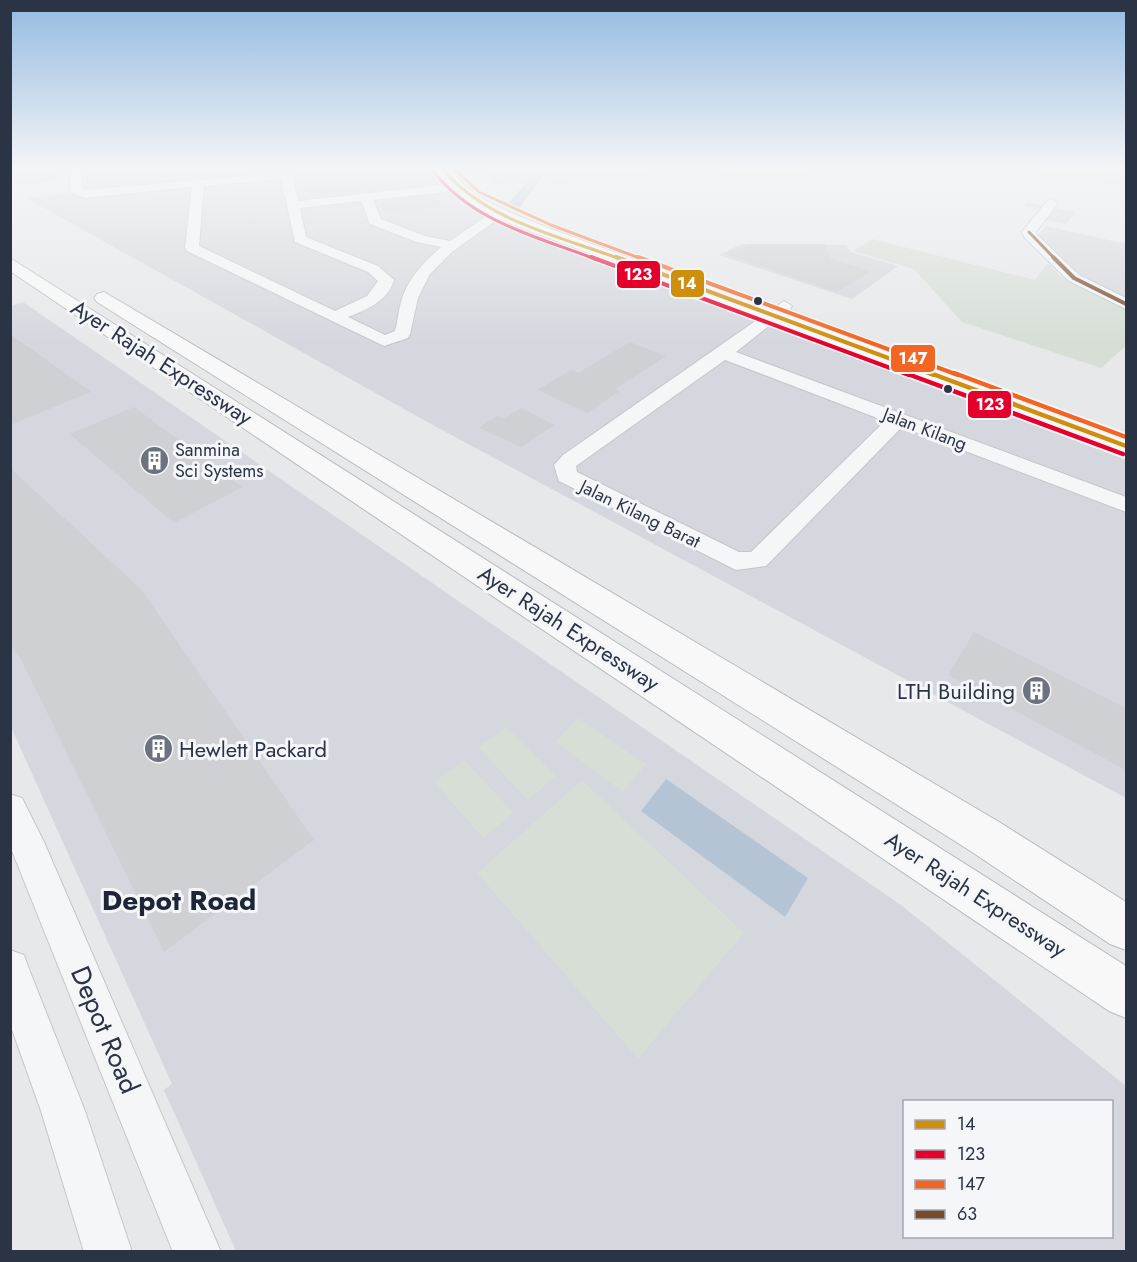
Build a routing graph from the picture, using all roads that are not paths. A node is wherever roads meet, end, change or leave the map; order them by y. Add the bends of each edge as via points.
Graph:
1 (194, 226) edge
2 (297, 226) edge
3 (388, 226) edge
4 (481, 226) edge
5 (540, 226) edge
6 (552, 226) edge
7 (1034, 226) edge
8 (577, 238) junction
9 (10, 241) edge
10 (451, 246) junction
11 (10, 263) edge
12 (1126, 304) edge
13 (777, 311) junction
14 (334, 317) junction
15 (885, 343) junction
16 (723, 352) junction
17 (904, 365) junction
18 (899, 419) junction
19 (1126, 432) edge
20 (1126, 446) edge
21 (1126, 505) edge
22 (10, 810) edge
23 (1126, 928) edge
24 (10, 969) edge
25 (1126, 994) edge
26 (108, 1251) edge
27 (197, 1251) edge

1 - 14 street via 192,248
2 - 14 street via 300,239 373,269 386,280 377,297
3 - 10 street
4 - 10 street
5 - 8 main road
6 - 8 main road
7 - 12 street via 1029,232 1031,237 1074,278
8 - 13 main road
9 - 23 main road, Ayer Rajah Expressway via 974,830
10 - 14 street via 418,279 400,337 384,341
11 - 25 main road, Ayer Rajah Expressway
13 - 15 main road
13 - 16 street, Jalan Kilang Barat
13 - 17 main road
15 - 17 main road via 908,355
15 - 19 main road
16 - 18 street, Jalan Kilang
16 - 18 street, Jalan Kilang Barat via 570,459 564,471 572,480 694,542 736,561 749,562 757,560
17 - 20 main road
18 - 21 street, Jalan Kilang
22 - 27 street, Depot Road via 32,854
24 - 26 street via 63,1111

